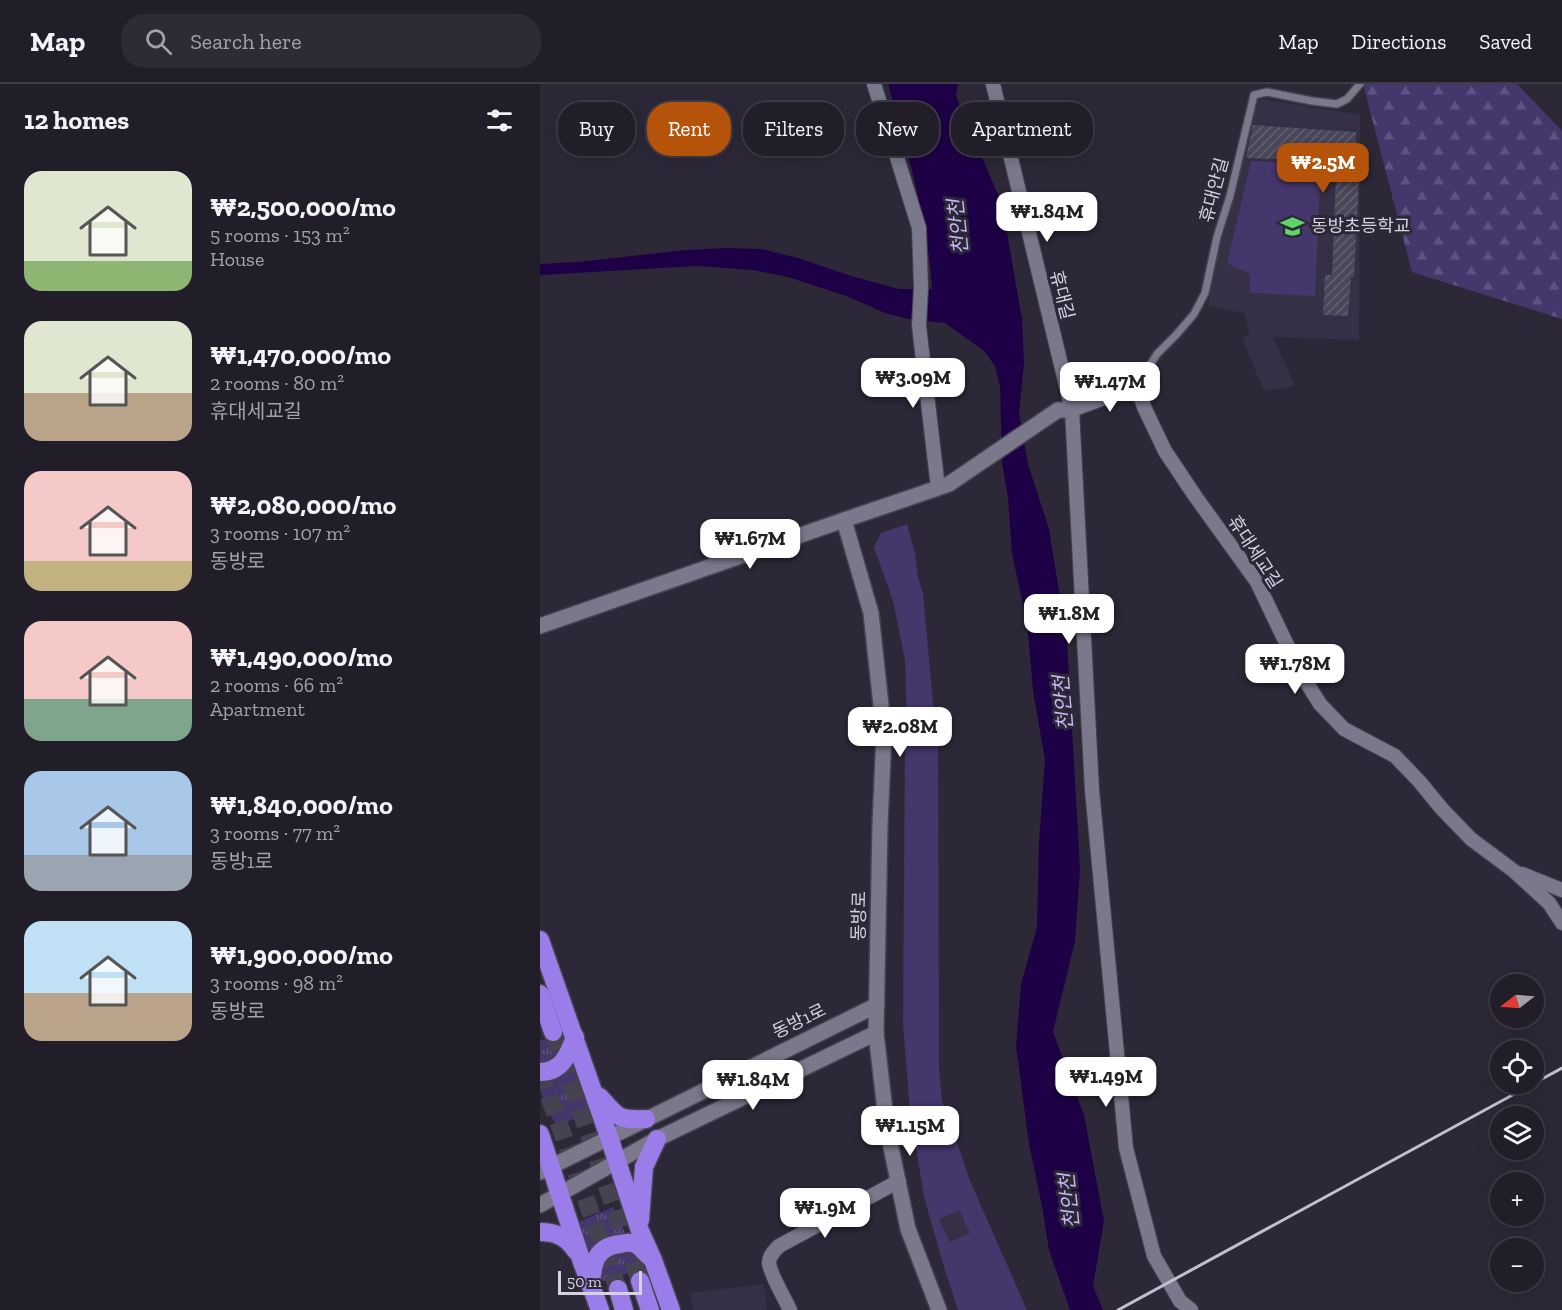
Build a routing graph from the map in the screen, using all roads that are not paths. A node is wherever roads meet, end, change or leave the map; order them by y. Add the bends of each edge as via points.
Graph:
1 (874, 84) edge
2 (993, 84) edge
3 (1360, 84) edge
4 (1137, 386) junction
5 (1065, 410) junction
6 (944, 486) junction
7 (844, 520) junction
8 (540, 626) edge
9 (1514, 871) junction
10 (1562, 890) edge
11 (1562, 923) edge
12 (540, 940) edge
13 (540, 994) edge
14 (877, 1005) junction
15 (553, 1032) tunnel mouth
16 (876, 1033) junction
17 (574, 1037) junction
18 (586, 1070) junction
19 (540, 1072) edge
20 (646, 1119) junction
21 (540, 1134) edge
22 (609, 1137) junction
23 (657, 1139) junction
24 (617, 1162) junction
25 (546, 1169) edge
26 (898, 1181) junction
27 (560, 1194) junction
28 (540, 1204) edge
29 (640, 1231) junction
30 (540, 1232) edge
31 (653, 1260) junction
32 (582, 1262) junction
33 (640, 1281) tunnel mouth
34 (590, 1285) junction
35 (618, 1289) tunnel mouth
36 (600, 1310) edge
37 (624, 1310) edge
38 (650, 1310) edge
39 (671, 1310) edge
40 (790, 1310) edge
41 (939, 1310) edge
42 (1191, 1310) edge

1 - 6 street via 919,228 919,326
2 - 5 street, 휴대길
3 - 4 lane, 휴대안길 via 1337,104 1267,92 1254,95 1205,293 1194,314 1157,354
4 - 5 street
4 - 9 street, 휴대세교길 via 1165,451 1257,582 1300,672 1320,704 1344,729 1395,756 1471,839
5 - 6 street
5 - 42 street, 휴대길 via 1092,790 1126,1148 1155,1256 1180,1301
6 - 7 street
7 - 8 street
7 - 14 street, 동방로 via 871,613 884,734
9 - 10 street
9 - 11 street, 휴대세교길 via 1550,903
12 - 17 highway
13 - 15 highway
14 - 16 street, 동방로
14 - 20 street, 동방1로
16 - 23 street
16 - 26 street, 동방로 via 887,1128
17 - 18 highway
17 - 19 highway via 559,1067
18 - 20 highway via 615,1115
18 - 22 highway
20 - 22 street, 동방1로
21 - 25 highway
22 - 24 highway
22 - 25 street, 동방1로
23 - 24 street
23 - 29 highway via 644,1167
24 - 27 street
24 - 29 highway
25 - 27 highway
26 - 40 street via 772,1253 772,1272
26 - 41 street, 동방로 via 908,1229
27 - 28 street
27 - 32 highway
29 - 31 highway
30 - 32 highway via 567,1239
31 - 34 highway via 635,1244 609,1246 597,1255
31 - 39 highway
32 - 34 highway
33 - 38 highway
34 - 36 highway
35 - 37 highway

